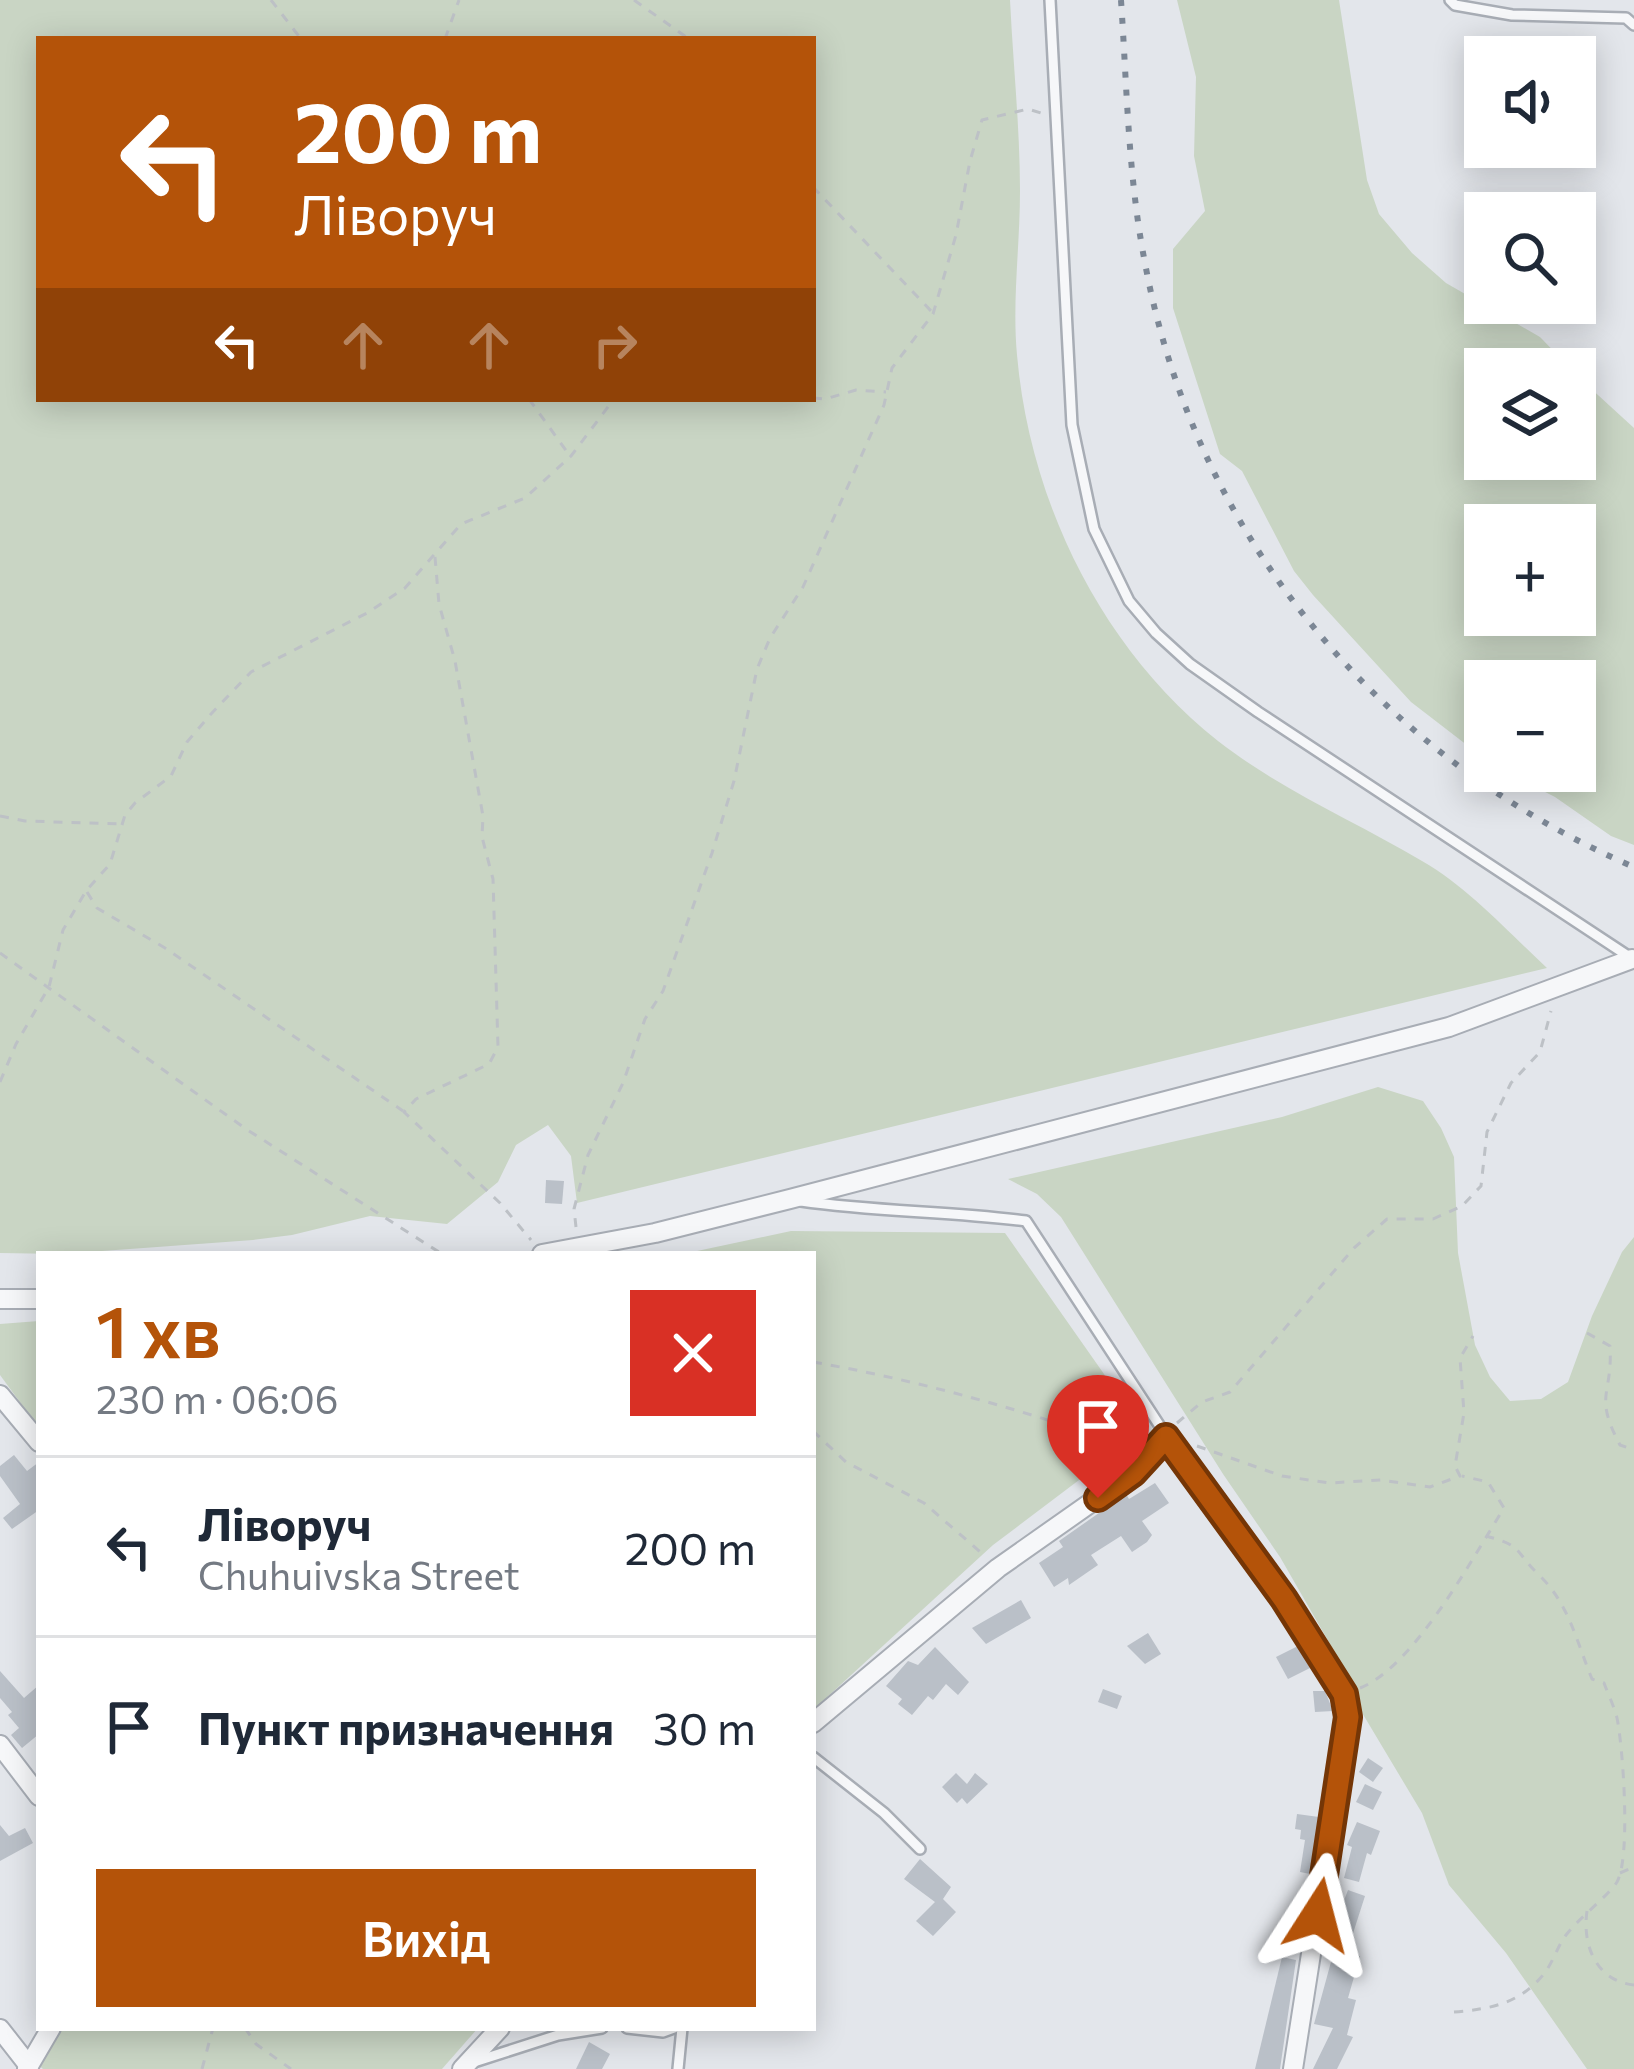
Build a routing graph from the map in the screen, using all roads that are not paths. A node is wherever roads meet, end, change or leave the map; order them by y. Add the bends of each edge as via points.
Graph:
1 (1050, 0) edge
2 (1450, 0) edge
3 (1634, 25) edge
4 (1633, 959) edge
5 (790, 1199) junction
6 (557, 1251) edge
7 (0, 1299) edge
8 (36, 1299) edge
9 (0, 1395) edge
10 (1163, 1431) junction
11 (36, 1438) edge
12 (816, 1720) edge
13 (0, 1745) edge
14 (816, 1759) edge
15 (36, 1792) edge
16 (920, 1849) dead end
17 (0, 2029) edge
18 (49, 2031) edge
19 (497, 2031) edge
20 (583, 2031) edge
21 (678, 2031) edge
22 (464, 2067) edge
23 (30, 2068) edge
24 (678, 2069) edge
25 (1293, 2069) edge

1 - 4 lane via 1072,425 1094,529 1129,602 1190,664
2 - 3 lane via 1512,15 1625,18
4 - 5 street via 1448,1027
5 - 6 street
5 - 10 lane via 1026,1221
7 - 8 street
9 - 11 street
10 - 12 street via 1133,1473 998,1568
10 - 25 street via 1344,1694 1348,1717
13 - 15 street
14 - 16 lane
17 - 23 street
18 - 23 street
19 - 22 street
20 - 22 lane
21 - 24 lane

